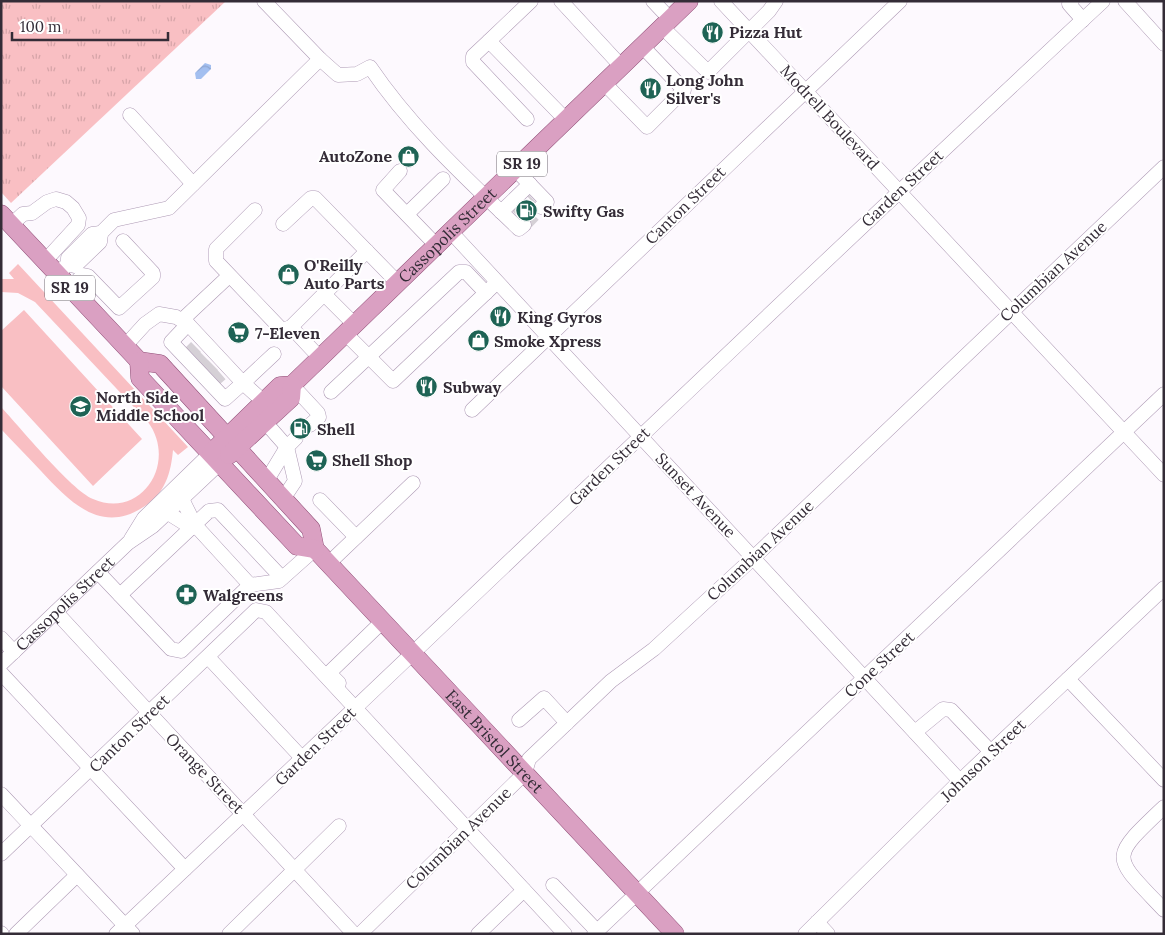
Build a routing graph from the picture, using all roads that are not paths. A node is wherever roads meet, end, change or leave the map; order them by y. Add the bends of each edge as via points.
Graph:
1 (264, 1) edge
2 (531, 1) edge
3 (561, 1) edge
4 (653, 1) edge
5 (688, 1) edge
6 (721, 1) edge
7 (776, 1) edge
8 (900, 1) edge
9 (1103, 1) edge
10 (1125, 1) edge
11 (1069, 2) edge
12 (1083, 20) junction
13 (666, 23) junction
14 (749, 31) junction
15 (489, 41) junction
16 (1164, 44) edge
17 (642, 46) junction
18 (320, 59) junction
19 (621, 66) junction
20 (604, 83) junction
21 (806, 90) junction
22 (130, 115) dead end
23 (528, 120) dead end
24 (567, 121) junction
25 (1164, 167) edge
26 (516, 170) junction
27 (400, 171) dead end
28 (443, 179) dead end
29 (193, 184) junction
30 (899, 190) junction
31 (487, 198) junction
32 (255, 210) dead end
33 (407, 214) junction
34 (6, 220) edge
35 (283, 224) dead end
36 (451, 232) junction
37 (123, 241) dead end
38 (437, 246) junction
39 (367, 251) junction
40 (45, 261) junction
41 (62, 269) junction
42 (230, 276) junction
43 (497, 282) junction
44 (398, 283) junction
45 (70, 288) junction
46 (486, 293) junction
47 (324, 294) junction
48 (119, 308) junction
49 (1011, 310) junction
50 (185, 322) junction
51 (104, 324) junction
52 (291, 327) junction
53 (350, 329) junction
54 (548, 336) junction
55 (125, 346) junction
56 (274, 354) dead end
57 (368, 357) junction
58 (320, 358) junction
59 (139, 361) junction
60 (206, 363) junction
61 (243, 383) junction
62 (292, 385) junction
63 (331, 392) dead end
64 (1164, 394) edge
65 (264, 402) junction
66 (472, 410) dead end
67 (265, 422) junction
68 (310, 425) dead end
69 (1124, 432) junction
70 (641, 436) junction
71 (232, 442) junction
72 (292, 443) junction
73 (216, 458) junction
74 (1164, 475) edge
75 (267, 480) junction
76 (413, 482) dead end
77 (182, 499) junction
78 (284, 499) junction
79 (320, 500) dead end
80 (168, 513) junction
81 (193, 527) junction
82 (356, 537) junction
83 (128, 543) junction
84 (315, 549) junction
85 (753, 558) junction
86 (329, 563) junction
87 (98, 572) junction
88 (282, 578) junction
89 (250, 585) junction
90 (1164, 588) edge
91 (120, 595) junction
92 (56, 612) junction
93 (383, 621) junction
94 (1, 638) edge
95 (14, 652) junction
96 (414, 653) junction
97 (208, 657) junction
98 (1, 664) edge
99 (1, 673) edge
100 (864, 678) junction
101 (1068, 679) junction
102 (357, 706) junction
103 (149, 714) junction
104 (519, 720) dead end
105 (567, 723) junction
106 (915, 732) junction
107 (991, 752) junction
108 (302, 758) junction
109 (90, 770) junction
110 (525, 773) junction
111 (1164, 780) edge
112 (960, 781) junction
113 (1, 794) edge
114 (1164, 807) edge
115 (245, 814) junction
116 (32, 826) junction
117 (339, 826) dead end
118 (467, 829) junction
119 (1, 854) edge
120 (185, 869) junction
121 (294, 870) junction
122 (77, 875) junction
123 (553, 885) dead end
124 (524, 890) junction
125 (637, 893) junction
126 (1164, 910) edge
127 (817, 922) junction
128 (124, 931) edge
129 (596, 932) edge
130 (16, 934) edge
131 (228, 934) edge
132 (354, 934) edge
133 (360, 934) edge
134 (478, 934) edge
135 (566, 934) edge
136 (675, 934) edge
137 (805, 934) edge
138 (828, 934) edge

1 - 18 street
2 - 15 street
3 - 19 street
4 - 13 street
5 - 13 main road, Cassopolis Street / SR 19
6 - 14 street, Modrell Boulevard
7 - 14 street
8 - 21 street, Canton Street
9 - 12 street, Garden Street
10 - 16 street
11 - 12 street
12 - 30 street, Garden Street
13 - 14 street via 708,72
13 - 17 main road, Cassopolis Street / SR 19
14 - 21 street, Modrell Boulevard
15 - 23 street via 473,56 473,62
15 - 24 street
17 - 19 main road, Cassopolis Street / SR 19
17 - 20 street via 684,90 647,128
18 - 29 street
18 - 31 street via 338,75 356,74 370,67 393,102 456,171
19 - 20 main road, Cassopolis Street / SR 19
20 - 24 main road, Cassopolis Street / SR 19
21 - 30 street, Modrell Boulevard
21 - 54 street, Canton Street
22 - 29 street
24 - 26 main road, Cassopolis Street / SR 19
25 - 49 street, Columbian Avenue
26 - 31 main road, Cassopolis Street / SR 19
26 - 31 street via 535,195 512,218
27 - 33 street via 383,190
28 - 33 street
29 - 41 street via 169,208 114,220 102,233 100,242 75,266
30 - 49 street, Modrell Boulevard
30 - 70 street, Garden Street
31 - 36 main road, Cassopolis Street / SR 19
32 - 42 street via 216,249 216,261
33 - 38 street
34 - 40 main road, East Bristol Street / SR 19
34 - 40 street via 34,212 52,200 70,205 79,218 78,225
35 - 39 street via 310,198 315,198
36 - 38 main road, Cassopolis Street / SR 19
36 - 43 street, Sunset Avenue
37 - 48 street via 153,277
38 - 44 main road, Cassopolis Street / SR 19
39 - 44 street
39 - 47 street
40 - 41 main road, East Bristol Street / SR 19
41 - 45 main road, East Bristol Street / SR 19
42 - 50 street
42 - 52 street via 282,330
43 - 46 street
43 - 54 street, Sunset Avenue
44 - 53 main road, Cassopolis Street / SR 19
45 - 48 street via 83,275 88,276
45 - 51 main road, East Bristol Street / SR 19
46 - 57 street via 466,272 459,272
46 - 57 street via 396,379 390,379
47 - 52 street
47 - 53 street
48 - 51 street
49 - 69 street, Modrell Boulevard
49 - 85 street, Columbian Avenue
50 - 55 street via 159,314
50 - 60 street
50 - 60 street via 171,342
51 - 55 main road, East Bristol Street / SR 19
52 - 58 street
53 - 57 street
53 - 58 main road, Cassopolis Street / SR 19
54 - 66 street, Canton Street
54 - 70 street, Sunset Avenue
55 - 59 main road, East Bristol Street / SR 19
56 - 61 street
57 - 63 street
58 - 62 main road, Cassopolis Street / SR 19
59 - 71 main road via 160,364
59 - 73 main road, East Bristol Street / SR 19 via 140,378
60 - 61 street
60 - 61 street via 225,399
61 - 65 street
62 - 65 main road, Cassopolis Street / SR 19 via 280,386
62 - 67 main road, Cassopolis Street / SR 19 via 291,398
62 - 68 street via 318,412 319,417
64 - 69 street, Cone Street
65 - 71 main road, Cassopolis Street / SR 19
67 - 71 main road, Cassopolis Street / SR 19
67 - 72 street
69 - 74 street, Modrell Boulevard
69 - 100 street, Cone Street
70 - 85 street, Sunset Avenue
70 - 96 street, Garden Street
71 - 73 main road, Cassopolis Street / SR 19
71 - 75 main road
72 - 75 street
72 - 78 street via 295,481
73 - 77 street, Cassopolis Street
73 - 83 street, Cassopolis Street via 144,518
73 - 84 main road, East Bristol Street via 296,546
75 - 78 main road
76 - 82 street
77 - 80 street, Cassopolis Street
77 - 81 street
78 - 84 main road via 312,529
79 - 82 street
80 - 81 street
80 - 83 street, Cassopolis Street
81 - 88 street via 209,511 218,510
81 - 89 street
81 - 91 street
82 - 86 street
83 - 87 street, Cassopolis Street
84 - 86 main road, East Bristol Street
84 - 88 street
85 - 100 street, Sunset Avenue
85 - 105 street, Columbian Avenue
86 - 93 main road, East Bristol Street
87 - 91 street
87 - 92 street, Cassopolis Street
88 - 89 street
89 - 91 street via 181,651 171,649
90 - 101 street, Johnson Street
92 - 95 street, Cassopolis Street
92 - 103 street, Orange Street
93 - 96 main road, East Bristol Street
93 - 102 street via 329,673
94 - 95 street
95 - 98 street, Cassopolis Street
96 - 102 street, Garden Street
96 - 110 main road, East Bristol Street
97 - 102 street, Canton Street via 256,610 266,612
97 - 103 street, Canton Street
97 - 108 street
99 - 109 street
100 - 106 street, Sunset Avenue
100 - 125 street, Cone Street
101 - 107 street, Johnson Street
101 - 111 street
102 - 108 street, Garden Street
102 - 118 street
103 - 109 street, Canton Street
103 - 115 street, Orange Street
104 - 105 street via 544,698
105 - 110 street, Columbian Avenue via 529,759
106 - 107 street via 943,709 951,710
106 - 112 street, Sunset Avenue
107 - 112 street, Johnson Street
108 - 115 street, Garden Street
109 - 116 street, Canton Street
109 - 120 street
110 - 118 street, Columbian Avenue
110 - 125 main road, East Bristol Street
112 - 127 street, Johnson Street
113 - 116 street
114 - 126 street via 1133,836 1124,847 1122,857 1132,877
115 - 120 street, Garden Street
115 - 121 street, Orange Street
116 - 119 street, Canton Street
116 - 122 street
117 - 121 street
118 - 124 street
118 - 133 street, Columbian Avenue
120 - 128 street, Garden Street
121 - 131 street
121 - 132 street, Orange Street
122 - 128 street
122 - 130 street
123 - 129 street
124 - 134 street
124 - 135 street
125 - 129 street, Cone Street
125 - 136 main road, East Bristol Street
127 - 137 street, Johnson Street
127 - 138 street

